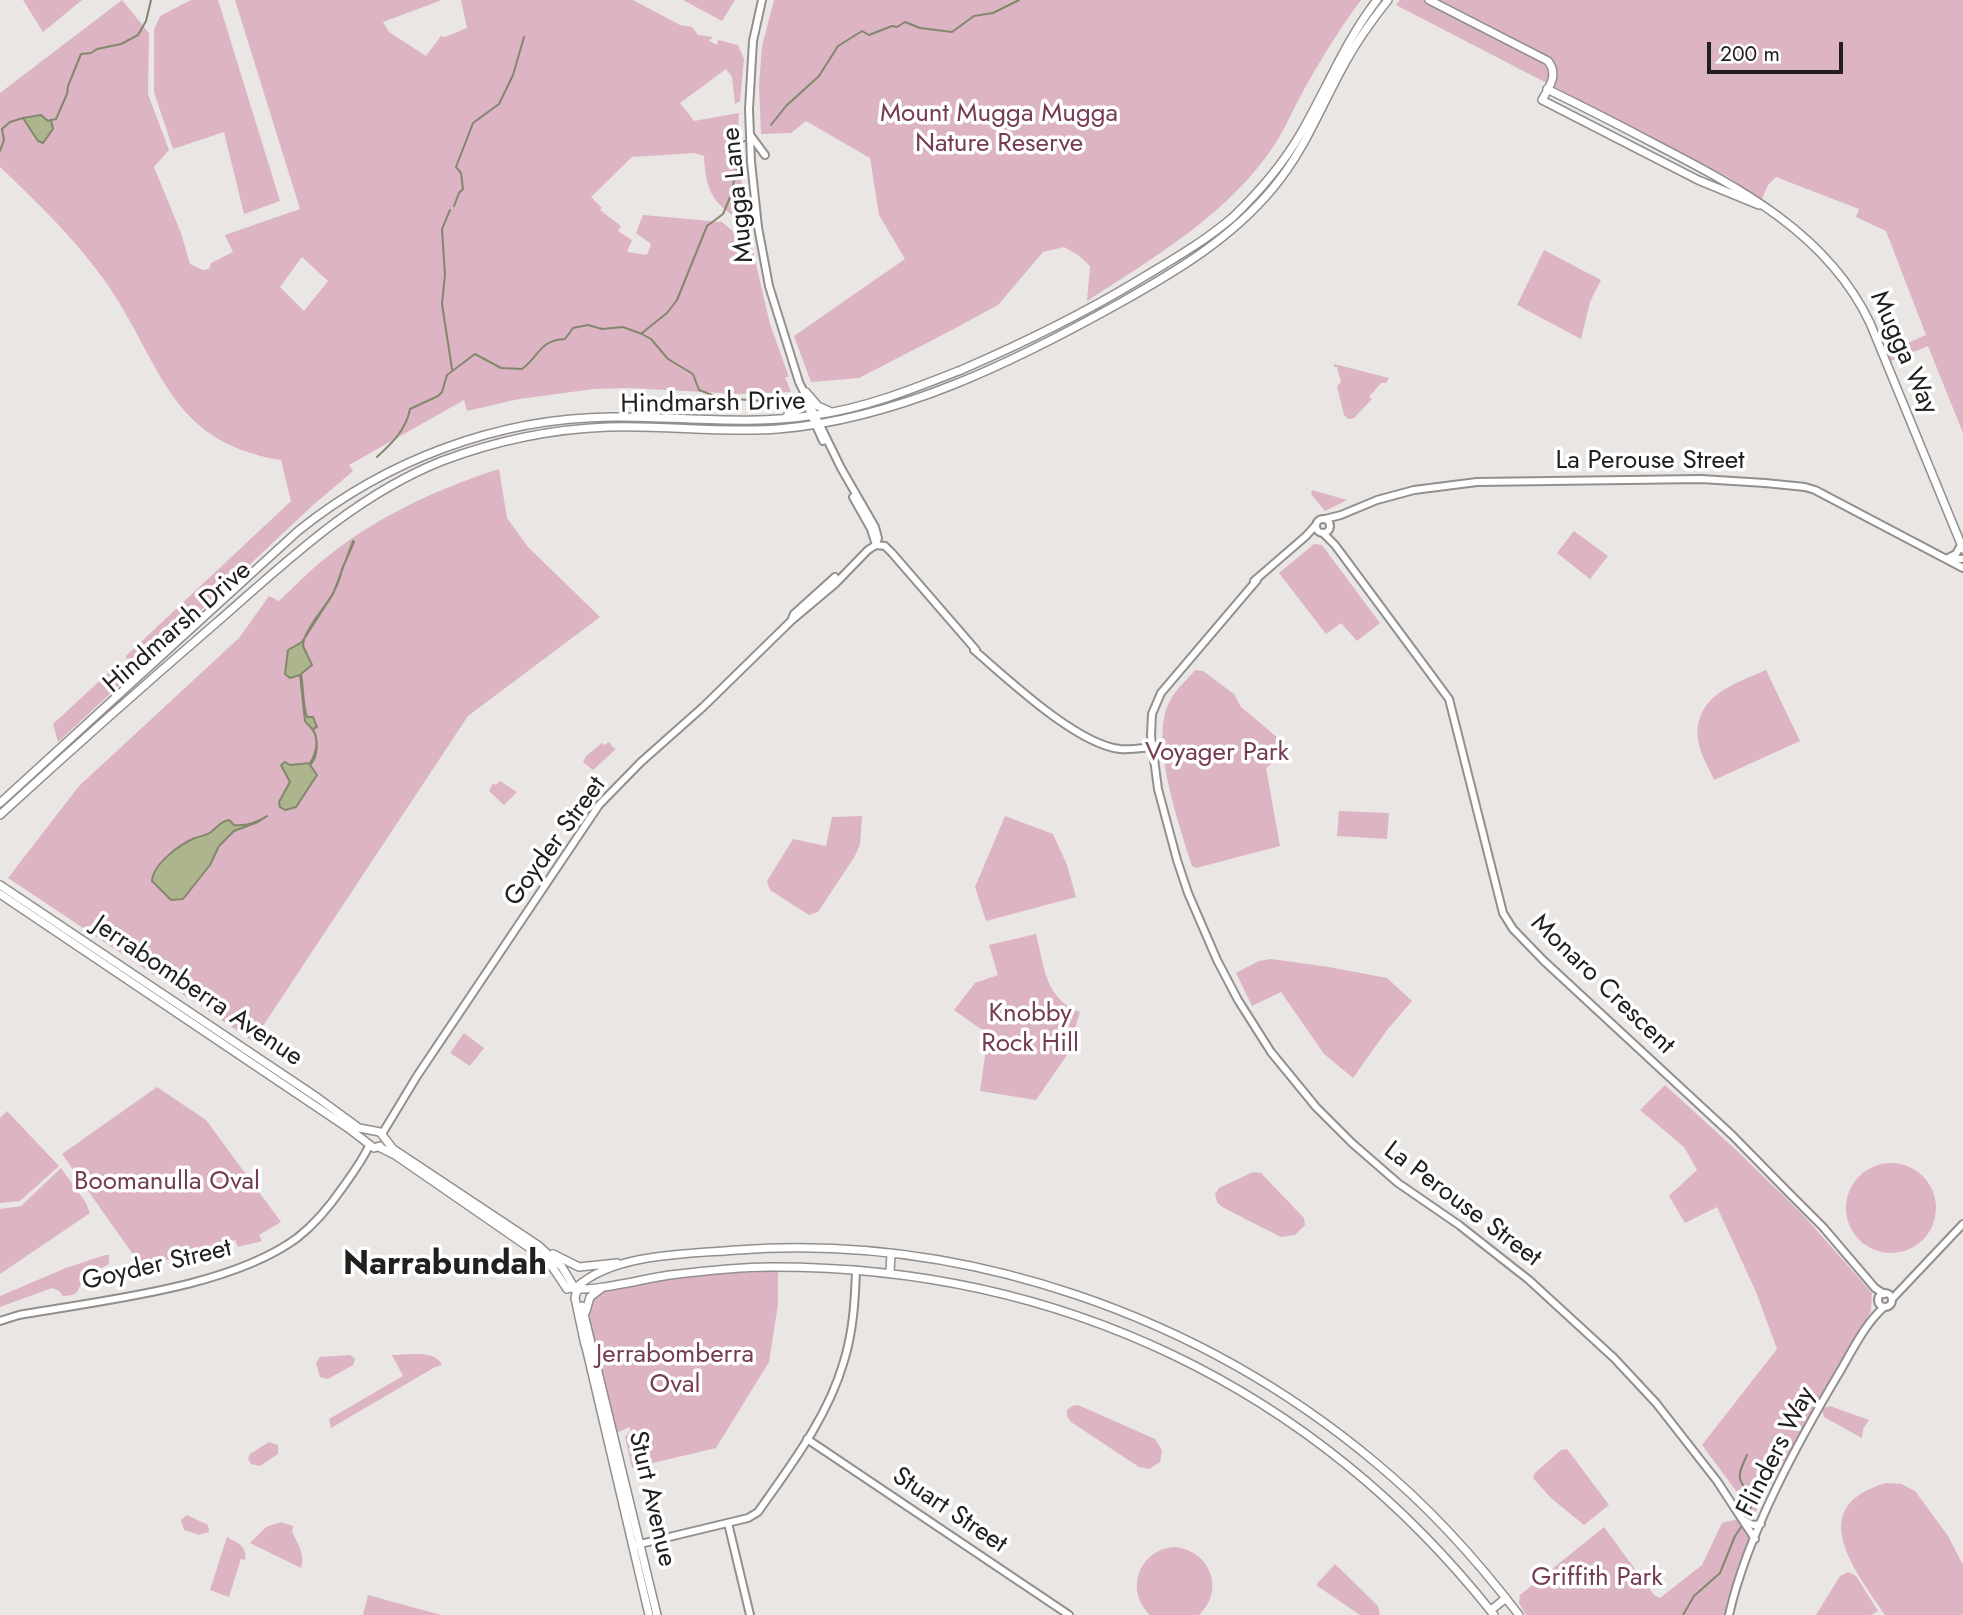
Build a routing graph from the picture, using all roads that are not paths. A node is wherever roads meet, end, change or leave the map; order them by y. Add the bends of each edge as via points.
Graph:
1 (762, 0) edge
2 (1377, 0) edge
3 (1388, 0) edge
4 (1430, 0) edge
5 (1547, 89) junction
6 (750, 134) junction
7 (765, 155) dead end
8 (1760, 205) junction
9 (805, 395) junction
10 (836, 411) junction
11 (813, 416) junction
12 (780, 419) junction
13 (817, 424) junction
14 (1341, 515) junction
15 (1325, 519) junction
16 (1323, 529) junction
17 (876, 542) junction
18 (1962, 547) edge
19 (1946, 559) junction
20 (1963, 559) edge
21 (1963, 568) edge
22 (129, 685) junction
23 (136, 692) junction
24 (1153, 747) junction
25 (0, 803) edge
26 (0, 815) edge
27 (0, 884) edge
28 (0, 894) edge
29 (60, 925) junction
30 (74, 935) junction
31 (63, 936) junction
32 (294, 1087) junction
33 (378, 1134) junction
34 (372, 1146) junction
35 (494, 1220) junction
36 (1963, 1224) edge
37 (540, 1246) junction
38 (714, 1252) junction
39 (893, 1254) junction
40 (645, 1259) junction
41 (716, 1270) junction
42 (856, 1270) junction
43 (606, 1271) junction
44 (891, 1274) junction
45 (565, 1280) junction
46 (611, 1284) junction
47 (1875, 1288) junction
48 (576, 1290) junction
49 (1888, 1296) junction
50 (1881, 1303) junction
51 (585, 1316) junction
52 (0, 1321) edge
53 (585, 1345) junction
54 (1213, 1354) junction
55 (1205, 1371) junction
56 (807, 1438) junction
57 (1745, 1521) junction
58 (728, 1523) junction
59 (1761, 1524) junction
60 (1755, 1539) junction
61 (1458, 1542) junction
62 (636, 1545) junction
63 (1445, 1555) junction
64 (1507, 1600) junction
65 (1493, 1613) edge
66 (649, 1615) edge
67 (657, 1615) edge
68 (750, 1615) edge
69 (1069, 1615) edge
70 (1519, 1615) edge
71 (1729, 1615) edge

1 - 6 street, Mugga Lane via 753,41
2 - 10 main road, Hindmarsh Drive via 1349,40 1287,155 1251,199 1210,235 1112,296 1013,346 902,393
3 - 13 main road, Hindmarsh Drive via 1355,46 1288,169 1255,209 1218,242 1106,311 1006,361 909,400
4 - 5 main road via 1548,61 1553,72
5 - 8 main road, Mugga Way via 1704,169
5 - 8 main road, Mugga Way via 1542,100 1698,180
6 - 7 street
6 - 9 street, Mugga Lane via 758,227 769,286
8 - 18 main road, Mugga Way via 1813,244 1856,295
9 - 10 main road via 822,408
9 - 11 street, Mugga Lane
9 - 12 main road via 800,409
10 - 11 main road, Hindmarsh Drive
11 - 12 main road, Hindmarsh Drive
11 - 13 street, Mugga Lane
12 - 22 main road, Hindmarsh Drive via 576,418 501,430 432,453 378,478 311,520
13 - 17 street, Mugga Lane
13 - 23 main road, Hindmarsh Drive via 761,430 564,430 493,444 441,462 386,488 331,524
14 - 15 street, La Perouse Street
14 - 16 street, La Perouse Street
14 - 19 street, La Perouse Street via 1391,495 1454,483 1755,482 1810,488
15 - 16 street, Monaro Crescent
15 - 16 street via 1319,520
16 - 24 street, La Perouse Street via 1306,536 1245,590 1158,699 1151,723
16 - 47 street, Monaro Crescent via 1448,699 1503,913 1513,929 1732,1135 1823,1227
17 - 24 street via 892,553 969,643 1031,699 1102,745
17 - 33 street, Goyder Street via 794,614 600,805
18 - 19 street
19 - 20 street, La Perouse Street
19 - 21 street, La Perouse Street
22 - 23 main road
22 - 25 main road, Hindmarsh Drive
23 - 26 main road, Hindmarsh Drive
24 - 57 street, La Perouse Street via 1158,789 1185,885 1208,942 1271,1052 1316,1107 1384,1171 1508,1263 1581,1325 1656,1403
27 - 29 main road, Jerrabomberra Avenue
28 - 31 main road, Jerrabomberra Avenue
29 - 30 main road, Jerrabomberra Avenue
29 - 31 main road
30 - 31 main road
30 - 32 main road, Jerrabomberra Avenue
31 - 32 main road, Jerrabomberra Avenue
32 - 33 main road, Jerrabomberra Avenue via 354,1125
32 - 34 main road, Jerrabomberra Avenue
33 - 34 main road
33 - 34 main road via 366,1138
33 - 35 main road, Jerrabomberra Avenue
34 - 35 main road, Jerrabomberra Avenue via 395,1155
34 - 52 street, Goyder Street via 315,1222 257,1261 192,1283
35 - 37 main road, Jerrabomberra Avenue
35 - 45 main road, Jerrabomberra Avenue
36 - 49 street
37 - 40 main road via 579,1267
37 - 45 main road, Jerrabomberra Avenue
38 - 39 main road via 801,1248
38 - 40 main road
38 - 41 main road
39 - 44 main road
39 - 54 main road via 970,1266 1055,1288 1157,1326
40 - 43 main road
41 - 42 main road
41 - 46 main road
42 - 44 main road
42 - 56 street via 844,1362 828,1403
43 - 46 main road
43 - 48 main road
44 - 55 main road via 981,1289 1053,1308 1111,1328
45 - 48 main road, Sturt Avenue
45 - 48 main road
45 - 53 main road, Sturt Avenue
46 - 48 main road
46 - 51 main road via 591,1296
47 - 49 street, Monaro Crescent
47 - 50 street, Monaro Crescent
48 - 51 main road, Sturt Avenue
48 - 53 main road
49 - 50 street
49 - 50 street via 1890,1305
50 - 59 street, Flinders Way via 1824,1399
51 - 62 main road, Sturt Avenue
53 - 62 main road, Sturt Avenue
54 - 55 main road
54 - 61 main road via 1297,1403 1350,1442
55 - 63 main road via 1266,1406 1342,1460
56 - 58 street via 758,1512
56 - 69 street, Stuart Street
57 - 59 street
57 - 60 street, La Perouse Street
58 - 62 street
58 - 68 street
59 - 60 street, Flinders Way
60 - 71 street, Flinders Way
61 - 63 main road
61 - 64 main road
62 - 66 main road, Sturt Avenue
62 - 67 main road, Sturt Avenue
63 - 65 main road
64 - 65 main road
64 - 70 main road

